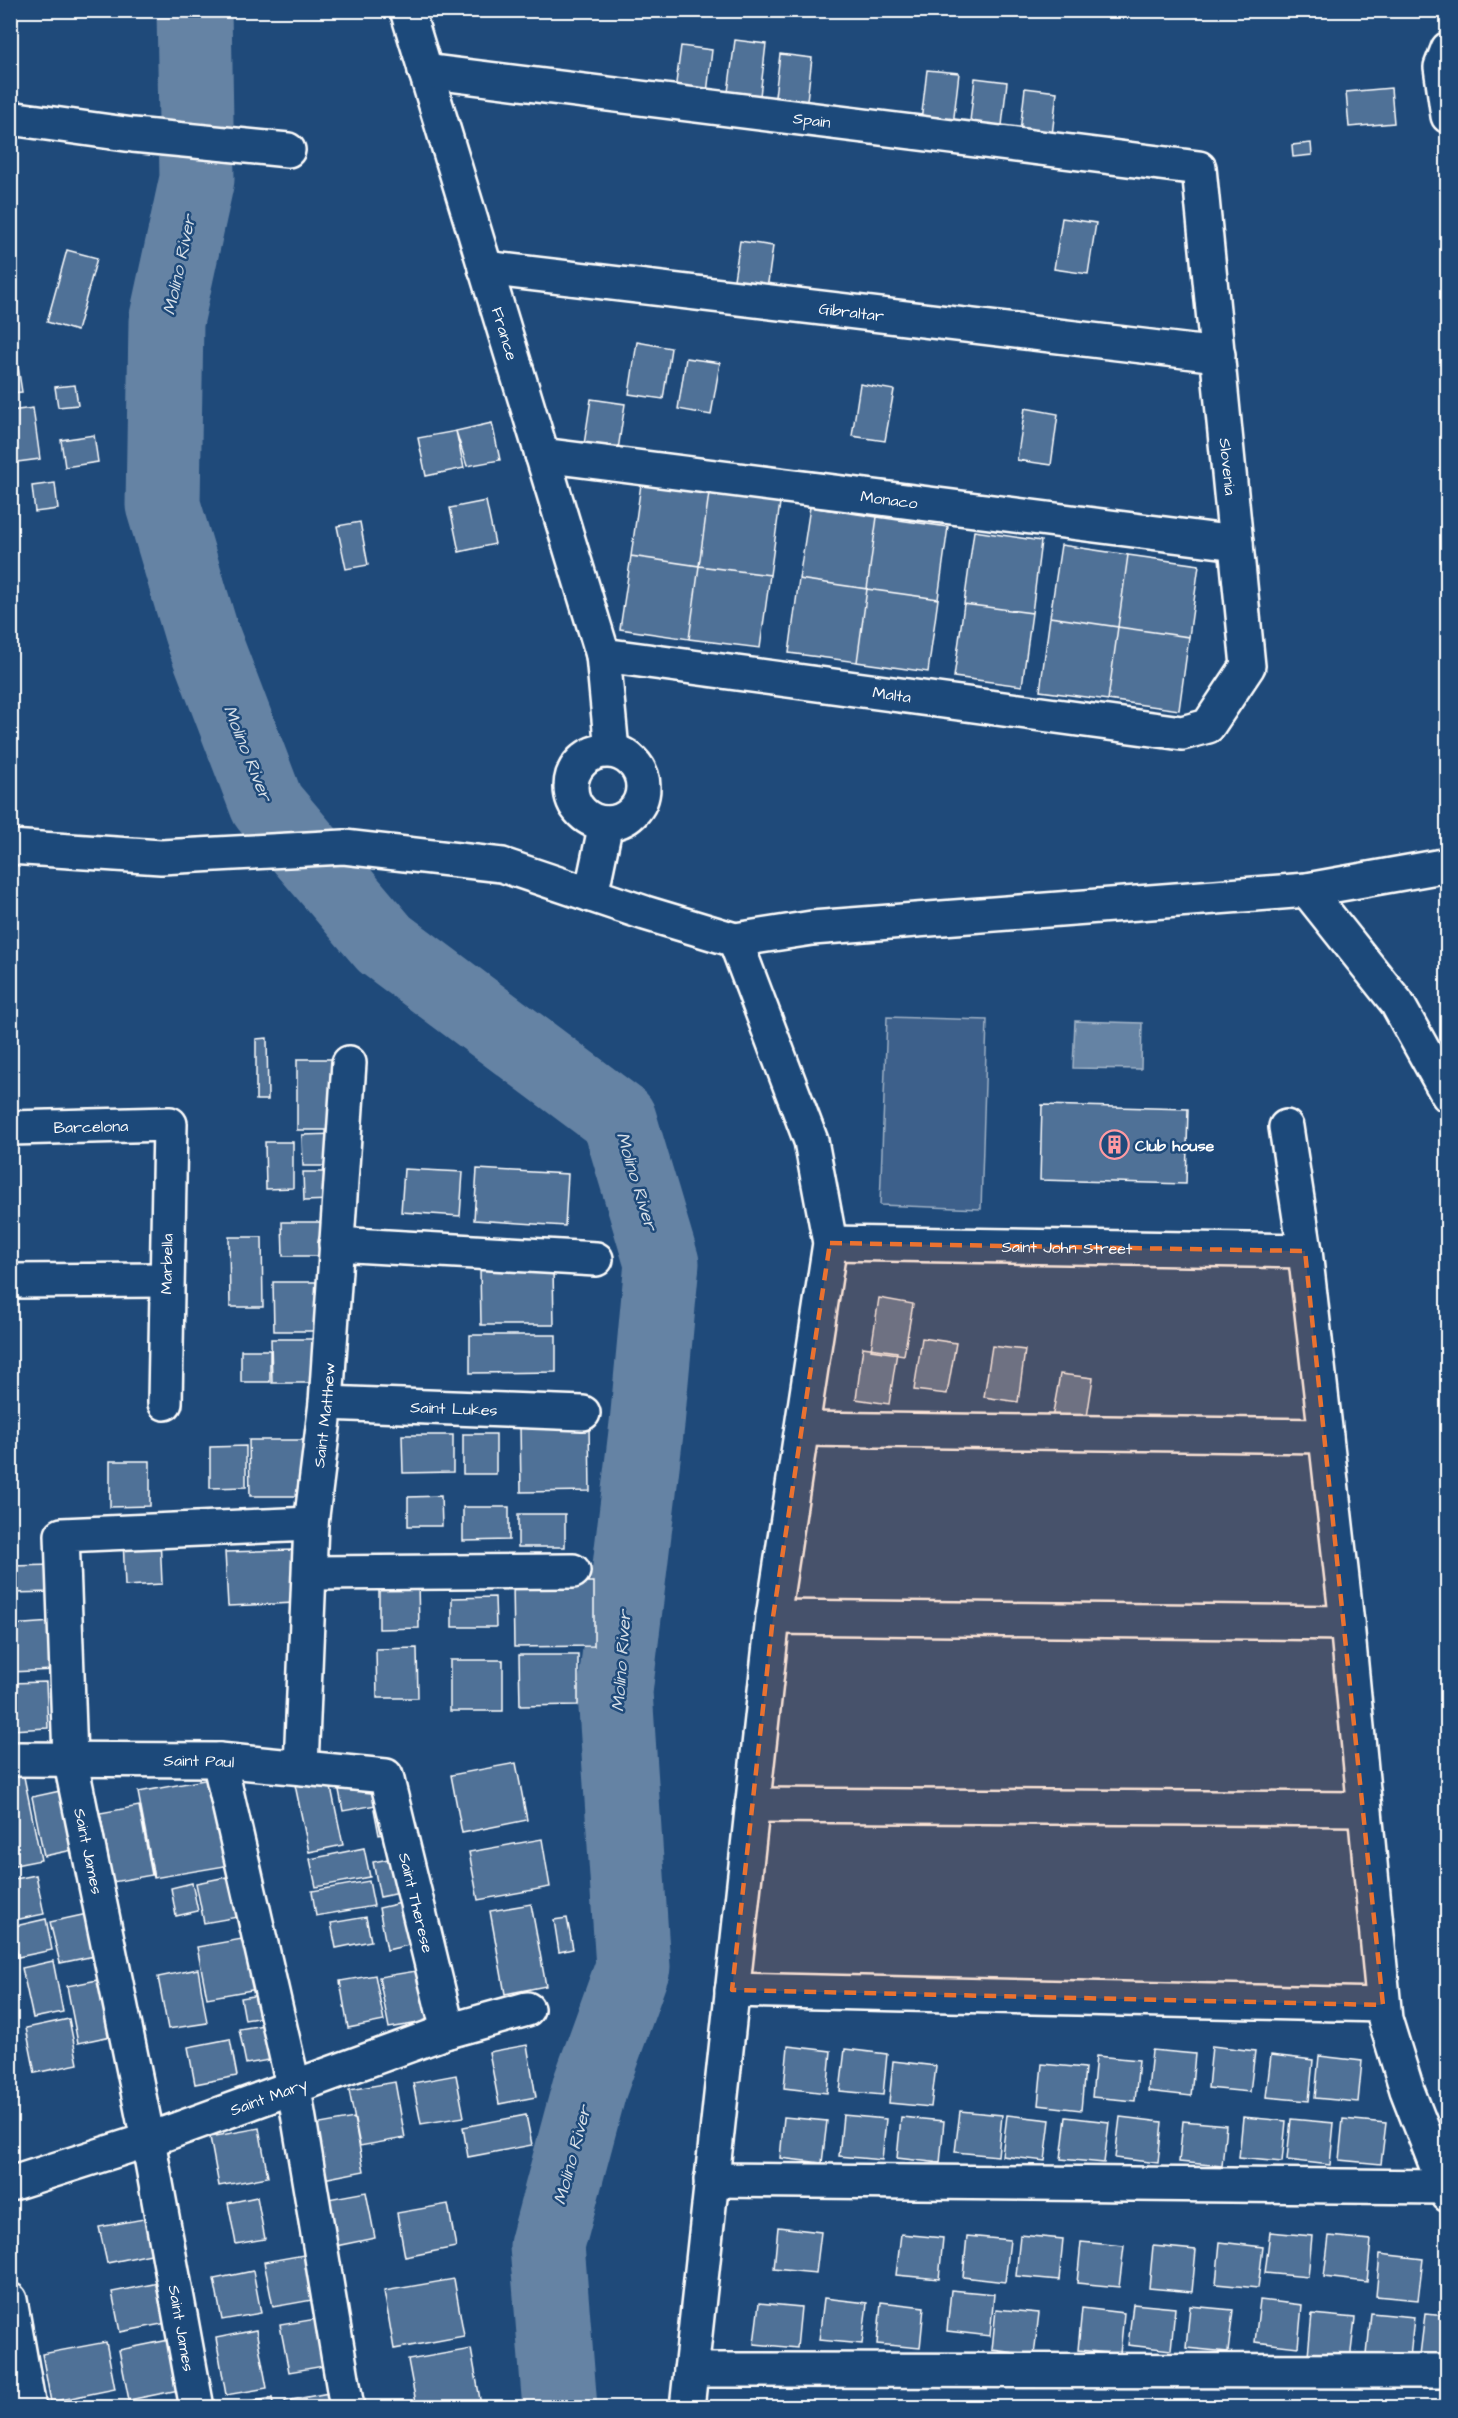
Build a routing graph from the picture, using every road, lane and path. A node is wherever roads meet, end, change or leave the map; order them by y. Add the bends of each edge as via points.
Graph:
1 (407, 10) edge
2 (1448, 49) edge
3 (425, 72) junction
4 (1448, 116) edge
5 (10, 117) edge
6 (288, 150) dead end
7 (1200, 168) joint
8 (485, 268) junction
9 (1218, 355) junction
10 (542, 455) junction
11 (1236, 543) junction
12 (603, 655) junction
13 (1182, 733) joint
14 (612, 751) junction
15 (606, 823) junction
16 (10, 847) edge
17 (1448, 865) edge
18 (1307, 890) junction
19 (591, 895) junction
20 (735, 940) junction
21 (349, 1063) dead end
22 (1448, 1095) edge
23 (170, 1124) joint
24 (1286, 1127) dead end
25 (10, 1128) edge
26 (830, 1243) junction
27 (336, 1244) junction
28 (1305, 1251) junction
29 (596, 1259) dead end
30 (165, 1280) junction
31 (10, 1281) edge
32 (165, 1403) dead end
33 (326, 1403) junction
34 (582, 1413) dead end
35 (802, 1429) junction
36 (1326, 1436) junction
37 (311, 1524) junction
38 (573, 1571) dead end
39 (311, 1573) junction
40 (773, 1617) junction
41 (1347, 1623) junction
42 (70, 1758) junction
43 (10, 1759) edge
44 (219, 1760) junction
45 (301, 1766) junction
46 (386, 1776) joint
47 (752, 1805) junction
48 (1364, 1809) junction
49 (732, 1990) junction
50 (1383, 2005) junction
51 (527, 2009) dead end
52 (448, 2031) junction
53 (294, 2089) junction
54 (148, 2140) junction
55 (711, 2180) junction
56 (10, 2184) edge
57 (1445, 2191) edge
58 (10, 2300) edge
59 (691, 2370) junction
60 (1448, 2371) edge
61 (29, 2408) edge
62 (197, 2408) edge
63 (347, 2408) edge
64 (687, 2408) edge

1 - 3 street, France
2 - 4 street via 1442,67
3 - 7 street, Spain
3 - 8 street, France
5 - 6 street via 133,135
7 - 9 street, Slovenia
8 - 9 street, Gibraltar
8 - 10 street, France
9 - 11 street, Slovenia
10 - 11 street, Monaco
10 - 12 street, France
11 - 13 street, Slovenia via 1248,666 1208,726
12 - 13 street, Malta
12 - 14 street, France
14 - 15 street via 624,754 641,773 642,798 628,818
14 - 15 street via 587,756 578,764 570,785 576,807 594,822
15 - 19 street
16 - 19 street via 161,857 344,848 502,865
17 - 18 street
18 - 20 street via 812,928
18 - 22 street via 1397,1003
19 - 20 street
20 - 26 street via 811,1141
21 - 27 street, Saint Matthew
23 - 25 street, Barcelona
23 - 30 street, Marbella
24 - 28 street
26 - 28 street, Saint John Street
26 - 35 street
27 - 29 street
27 - 33 street, Saint Matthew
28 - 36 street
30 - 31 street
30 - 32 street, Marbella
33 - 34 street, Saint Lukes
33 - 37 street, Saint Matthew
35 - 36 street
35 - 40 street
36 - 41 street
37 - 39 street, Saint Matthew
37 - 42 street, Saint James via 62,1535
38 - 39 street
39 - 45 street, Saint Matthew
40 - 41 street
40 - 47 street
41 - 48 street
42 - 43 street, Saint Paul
42 - 44 street, Saint Paul
42 - 54 street, Saint James
44 - 45 street, Saint Paul
44 - 53 street
45 - 46 street, Saint Paul
46 - 52 street, Saint Therese
47 - 48 street
47 - 49 street
48 - 50 street
49 - 50 street
49 - 55 street
50 - 57 street via 1407,2090
51 - 52 street, Saint Mary
52 - 53 street, Saint Mary
53 - 54 street, Saint Mary
53 - 63 street
54 - 56 street, Saint Mary
54 - 62 street, Saint James
55 - 57 street
55 - 59 street
58 - 61 street
59 - 60 street
59 - 64 street

